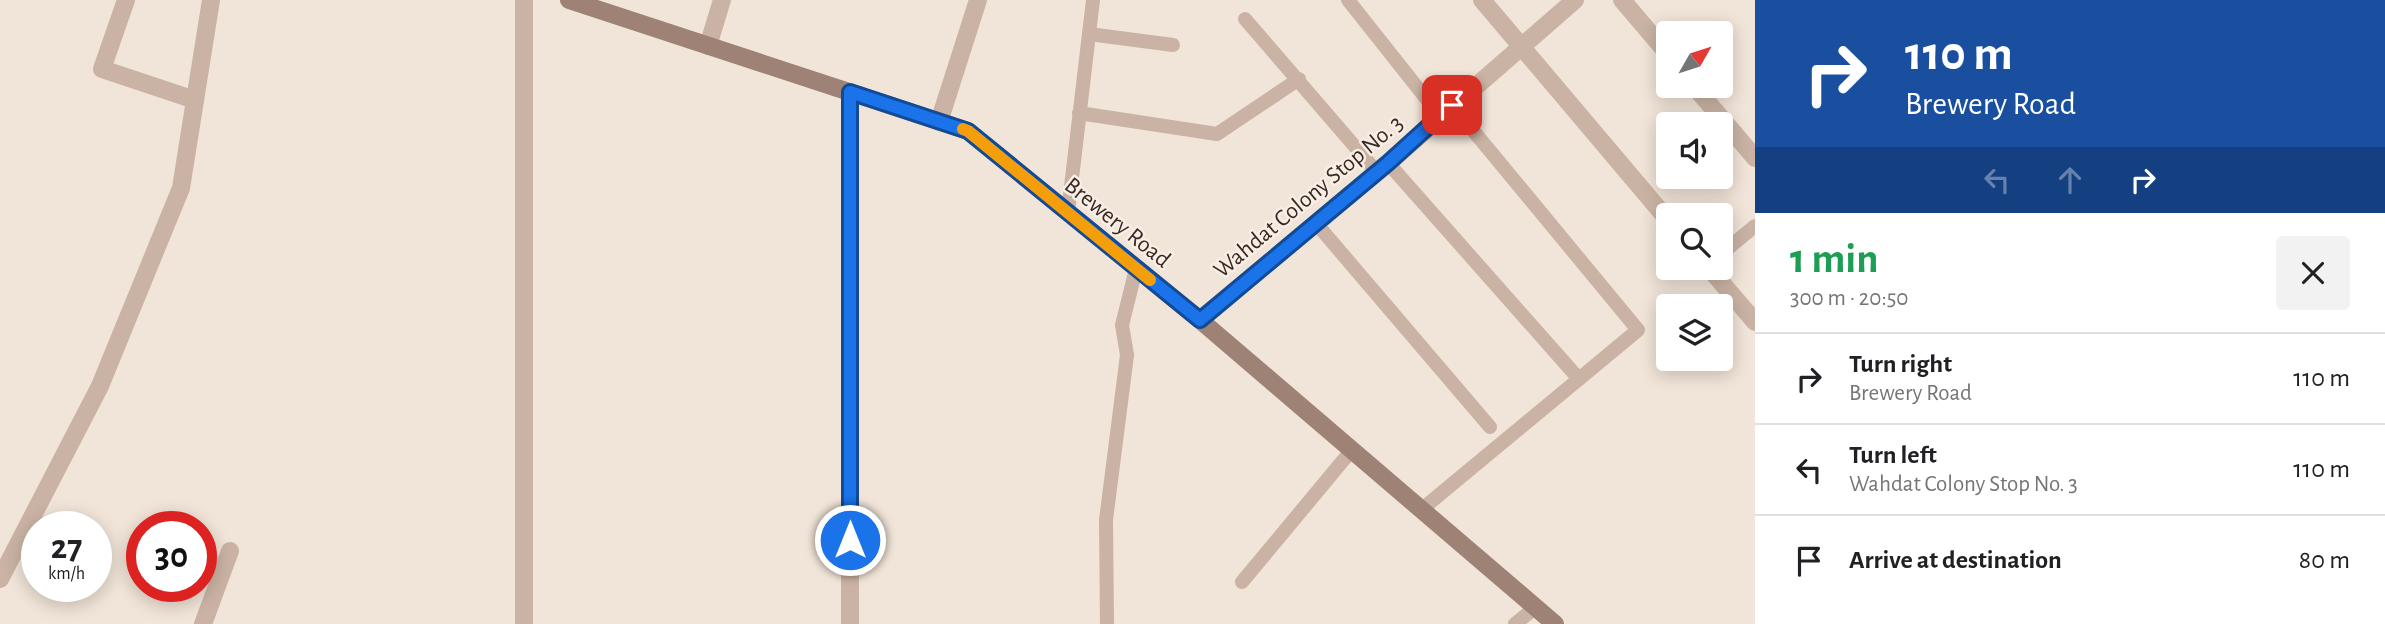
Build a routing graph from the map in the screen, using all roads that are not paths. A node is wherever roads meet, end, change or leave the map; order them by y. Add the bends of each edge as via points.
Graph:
1 (126, 0) edge
2 (211, 0) edge
3 (524, 0) edge
4 (569, 0) edge
5 (722, 0) edge
6 (978, 0) edge
7 (1093, 0) edge
8 (1348, 0) edge
9 (1482, 0) edge
10 (1575, 0) edge
11 (1622, 0) edge
12 (1245, 19) dead end
13 (1089, 34) junction
14 (1656, 40) edge
15 (1173, 45) dead end
16 (708, 46) junction
17 (1520, 47) junction
18 (1298, 79) junction
19 (850, 92) junction
20 (1704, 98) edge
21 (195, 100) junction
22 (1446, 111) junction
23 (1079, 113) junction
24 (939, 121) junction
25 (1755, 158) edge
26 (1382, 167) junction
27 (1656, 206) edge
28 (1068, 212) junction
29 (1315, 222) junction
30 (1755, 226) edge
31 (1733, 244) edge
32 (1136, 269) junction
33 (1719, 280) edge
34 (1200, 320) junction
35 (1755, 322) edge
36 (1579, 379) junction
37 (1490, 427) dead end
38 (1352, 451) junction
39 (1421, 510) junction
40 (230, 551) dead end
41 (0, 579) edge
42 (1242, 582) dead end
43 (1536, 607) junction
44 (203, 624) edge
45 (524, 624) edge
46 (850, 624) edge
47 (1107, 624) edge
48 (1515, 624) edge
49 (1555, 624) edge

1 - 21 street via 102,69
2 - 21 street
3 - 45 street
4 - 16 main road, Brewery Road
5 - 16 street
6 - 24 street
7 - 13 lane
8 - 22 lane
9 - 17 street
10 - 17 street, Wahdat Colony Stop No. 3
11 - 14 street
12 - 18 lane
13 - 15 lane
13 - 23 lane
16 - 19 main road, Brewery Road
17 - 22 street, Wahdat Colony Stop No. 3
17 - 27 street
18 - 23 lane via 1217,134
18 - 26 lane
19 - 24 main road, Brewery Road
19 - 46 street
20 - 25 street
21 - 41 street via 181,188 100,386
22 - 26 street, Wahdat Colony Stop No. 3
22 - 36 lane via 1638,330
23 - 28 lane
24 - 28 main road, Brewery Road via 968,131
26 - 29 street, Wahdat Colony Stop No. 3
26 - 36 lane
28 - 32 main road, Brewery Road
29 - 34 street, Wahdat Colony Stop No. 3
29 - 37 lane
30 - 31 lane
32 - 34 main road, Brewery Road
32 - 47 lane via 1122,325 1127,355 1106,520
33 - 35 street
34 - 38 main road, Brewery Road
36 - 39 lane
38 - 39 main road, Brewery Road
38 - 42 lane
39 - 43 main road, Brewery Road
40 - 44 street
43 - 48 lane
43 - 49 main road, Brewery Road

